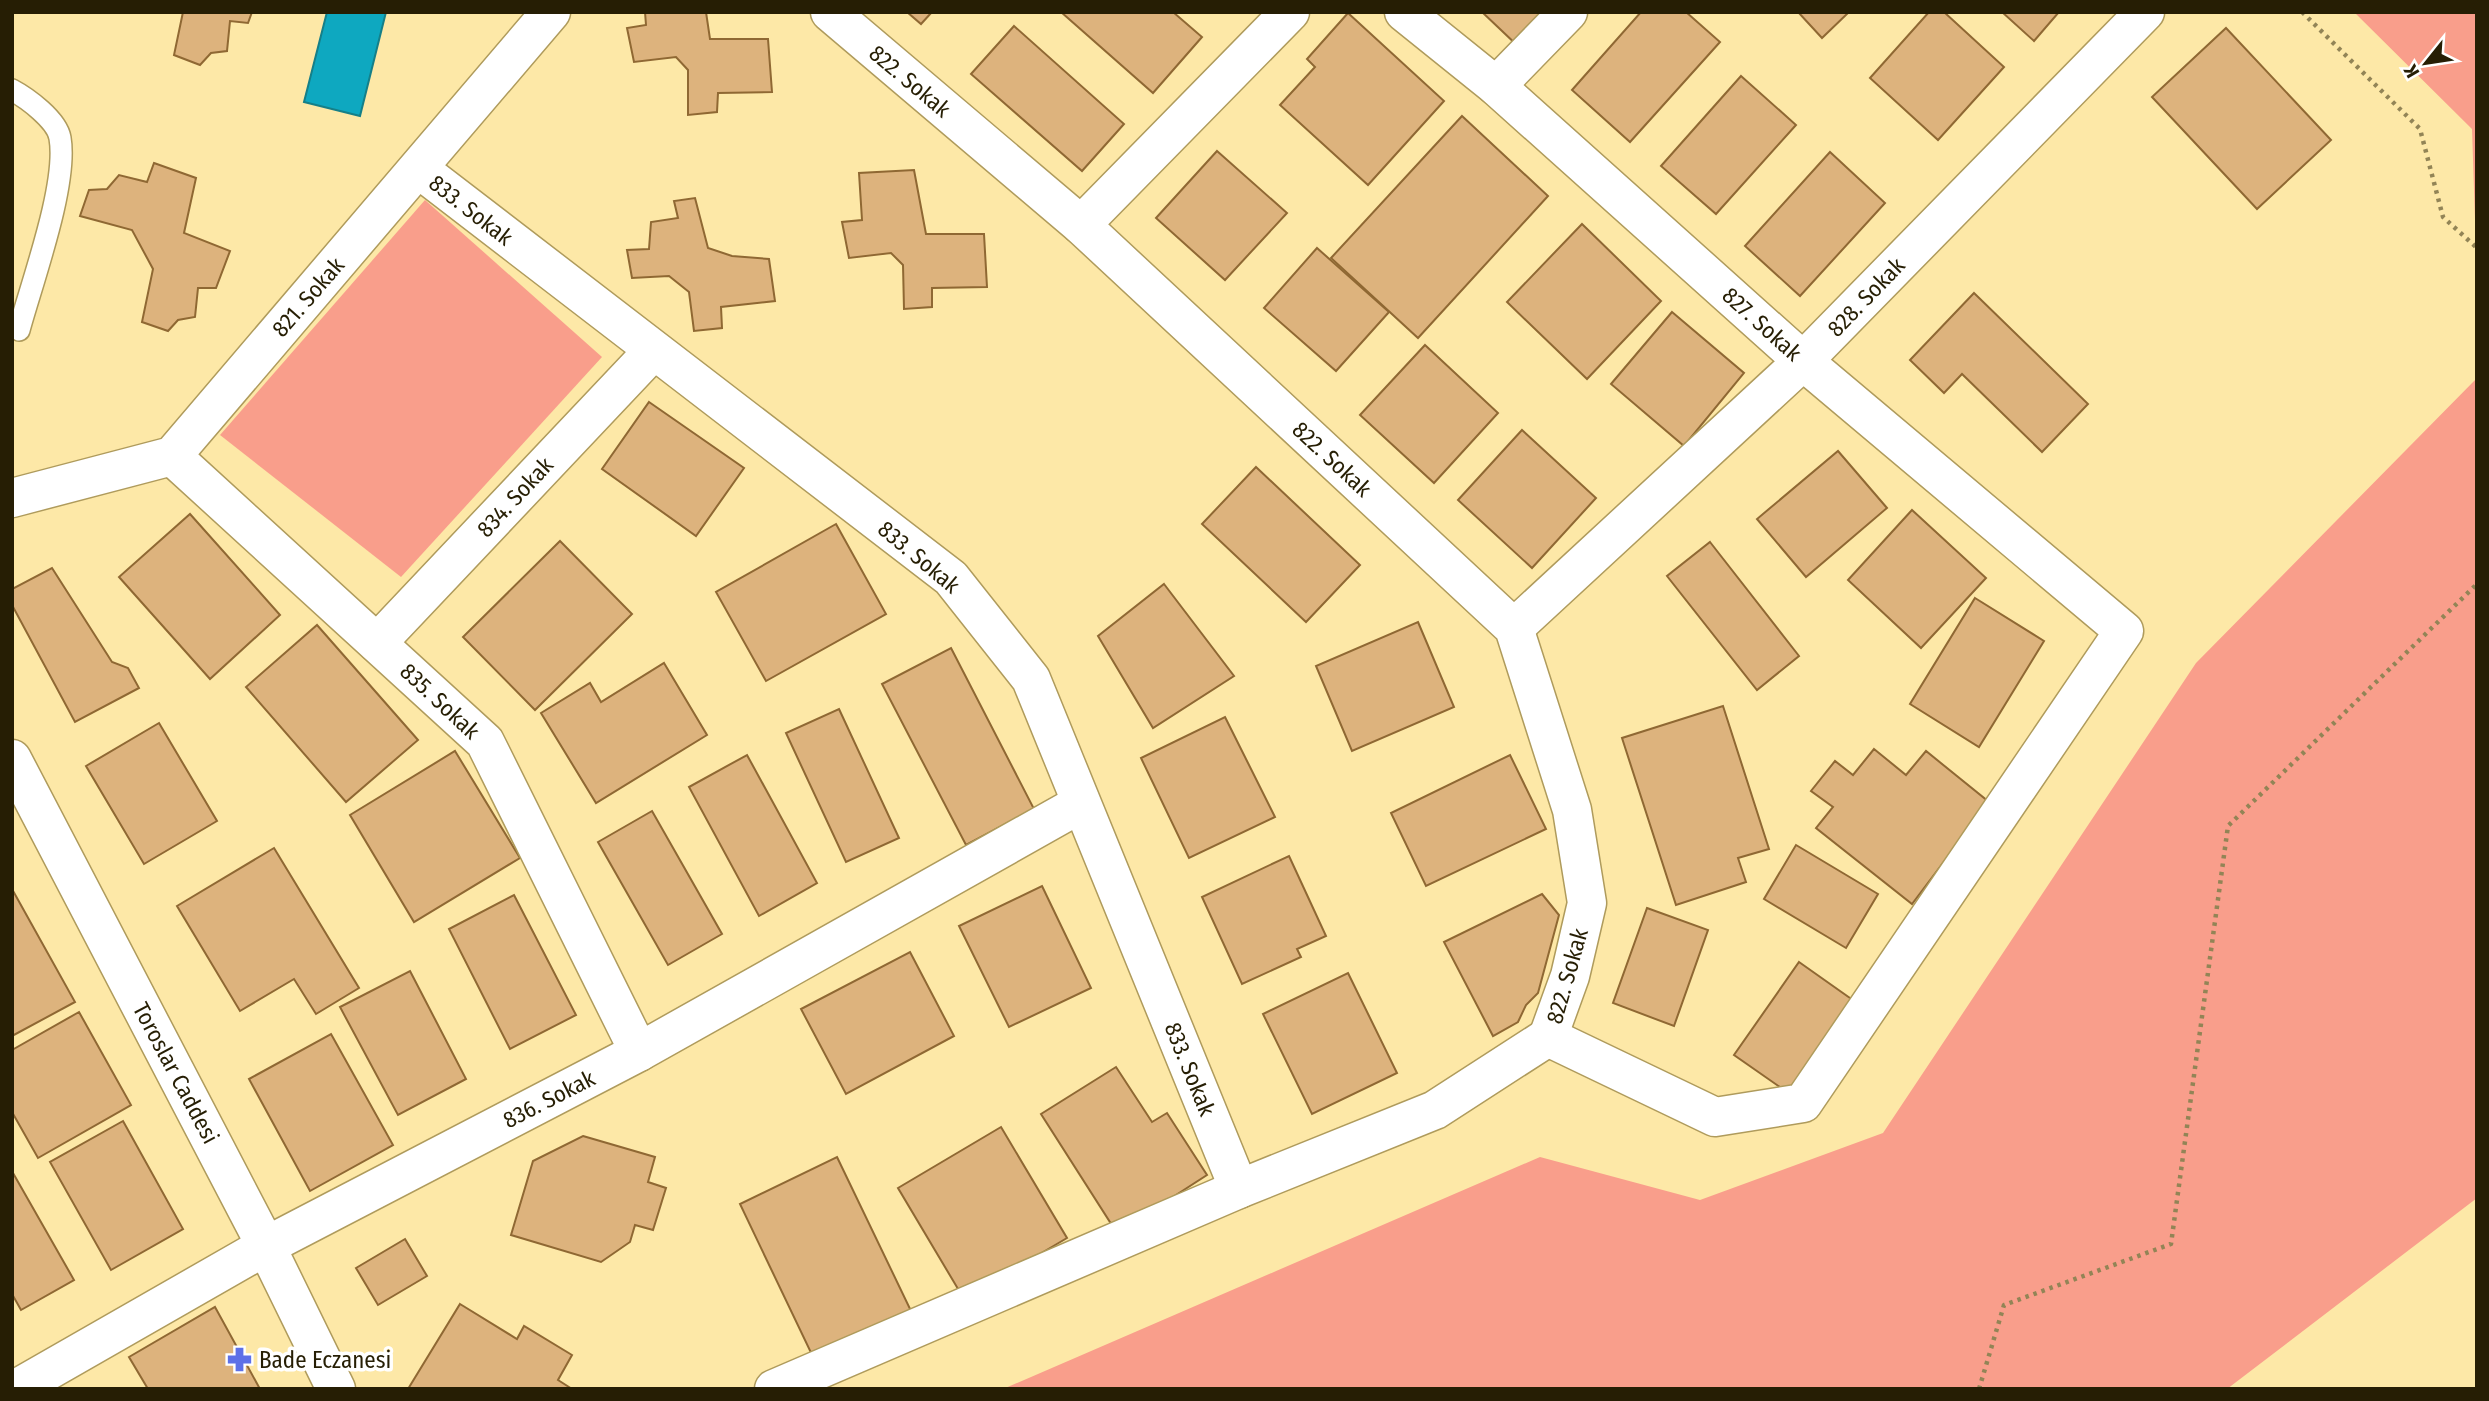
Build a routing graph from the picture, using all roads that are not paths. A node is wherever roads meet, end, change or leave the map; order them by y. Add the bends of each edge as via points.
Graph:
1 (551, 12) edge
2 (830, 12) edge
3 (1290, 12) edge
4 (1404, 12) edge
5 (1568, 12) edge
6 (2145, 12) edge
7 (1496, 86) junction
8 (12, 90) edge
9 (419, 169) junction
10 (1081, 225) junction
11 (19, 330) dead end
12 (653, 351) junction
13 (1803, 361) junction
14 (172, 456) junction
15 (12, 498) edge
16 (1514, 628) junction
17 (377, 643) junction
18 (12, 759) edge
19 (1080, 804) junction
20 (1548, 1037) junction
21 (639, 1052) junction
22 (1239, 1189) junction
23 (265, 1245) junction
24 (16, 1389) edge
25 (336, 1389) edge
26 (774, 1389) edge

1 - 9 street, 821. Sokak
2 - 10 street, 822. Sokak
3 - 10 street
4 - 7 street, 827. Sokak
5 - 7 street
6 - 13 street, 828. Sokak
7 - 13 street, 827. Sokak
8 - 11 lane via 32,100 60,135 61,174
9 - 12 street, 833. Sokak
9 - 14 street, 821. Sokak
10 - 16 street, 822. Sokak
12 - 17 street, 834. Sokak
12 - 19 street, 833. Sokak via 951,578 1031,679
13 - 16 street, 828. Sokak
13 - 20 street, 827. Sokak via 2124,631 1803,1102 1715,1117
14 - 15 street
14 - 17 street, 835. Sokak
16 - 20 street, 822. Sokak via 1572,810 1587,903 1570,976
17 - 21 street, 835. Sokak via 485,742
18 - 23 street, Toroslar Caddesi
19 - 21 street, 836. Sokak
19 - 22 street, 833. Sokak
20 - 22 street via 1435,1110
21 - 23 street, 836. Sokak
22 - 26 street
23 - 24 street, 836. Sokak
23 - 25 street, Toroslar Caddesi

